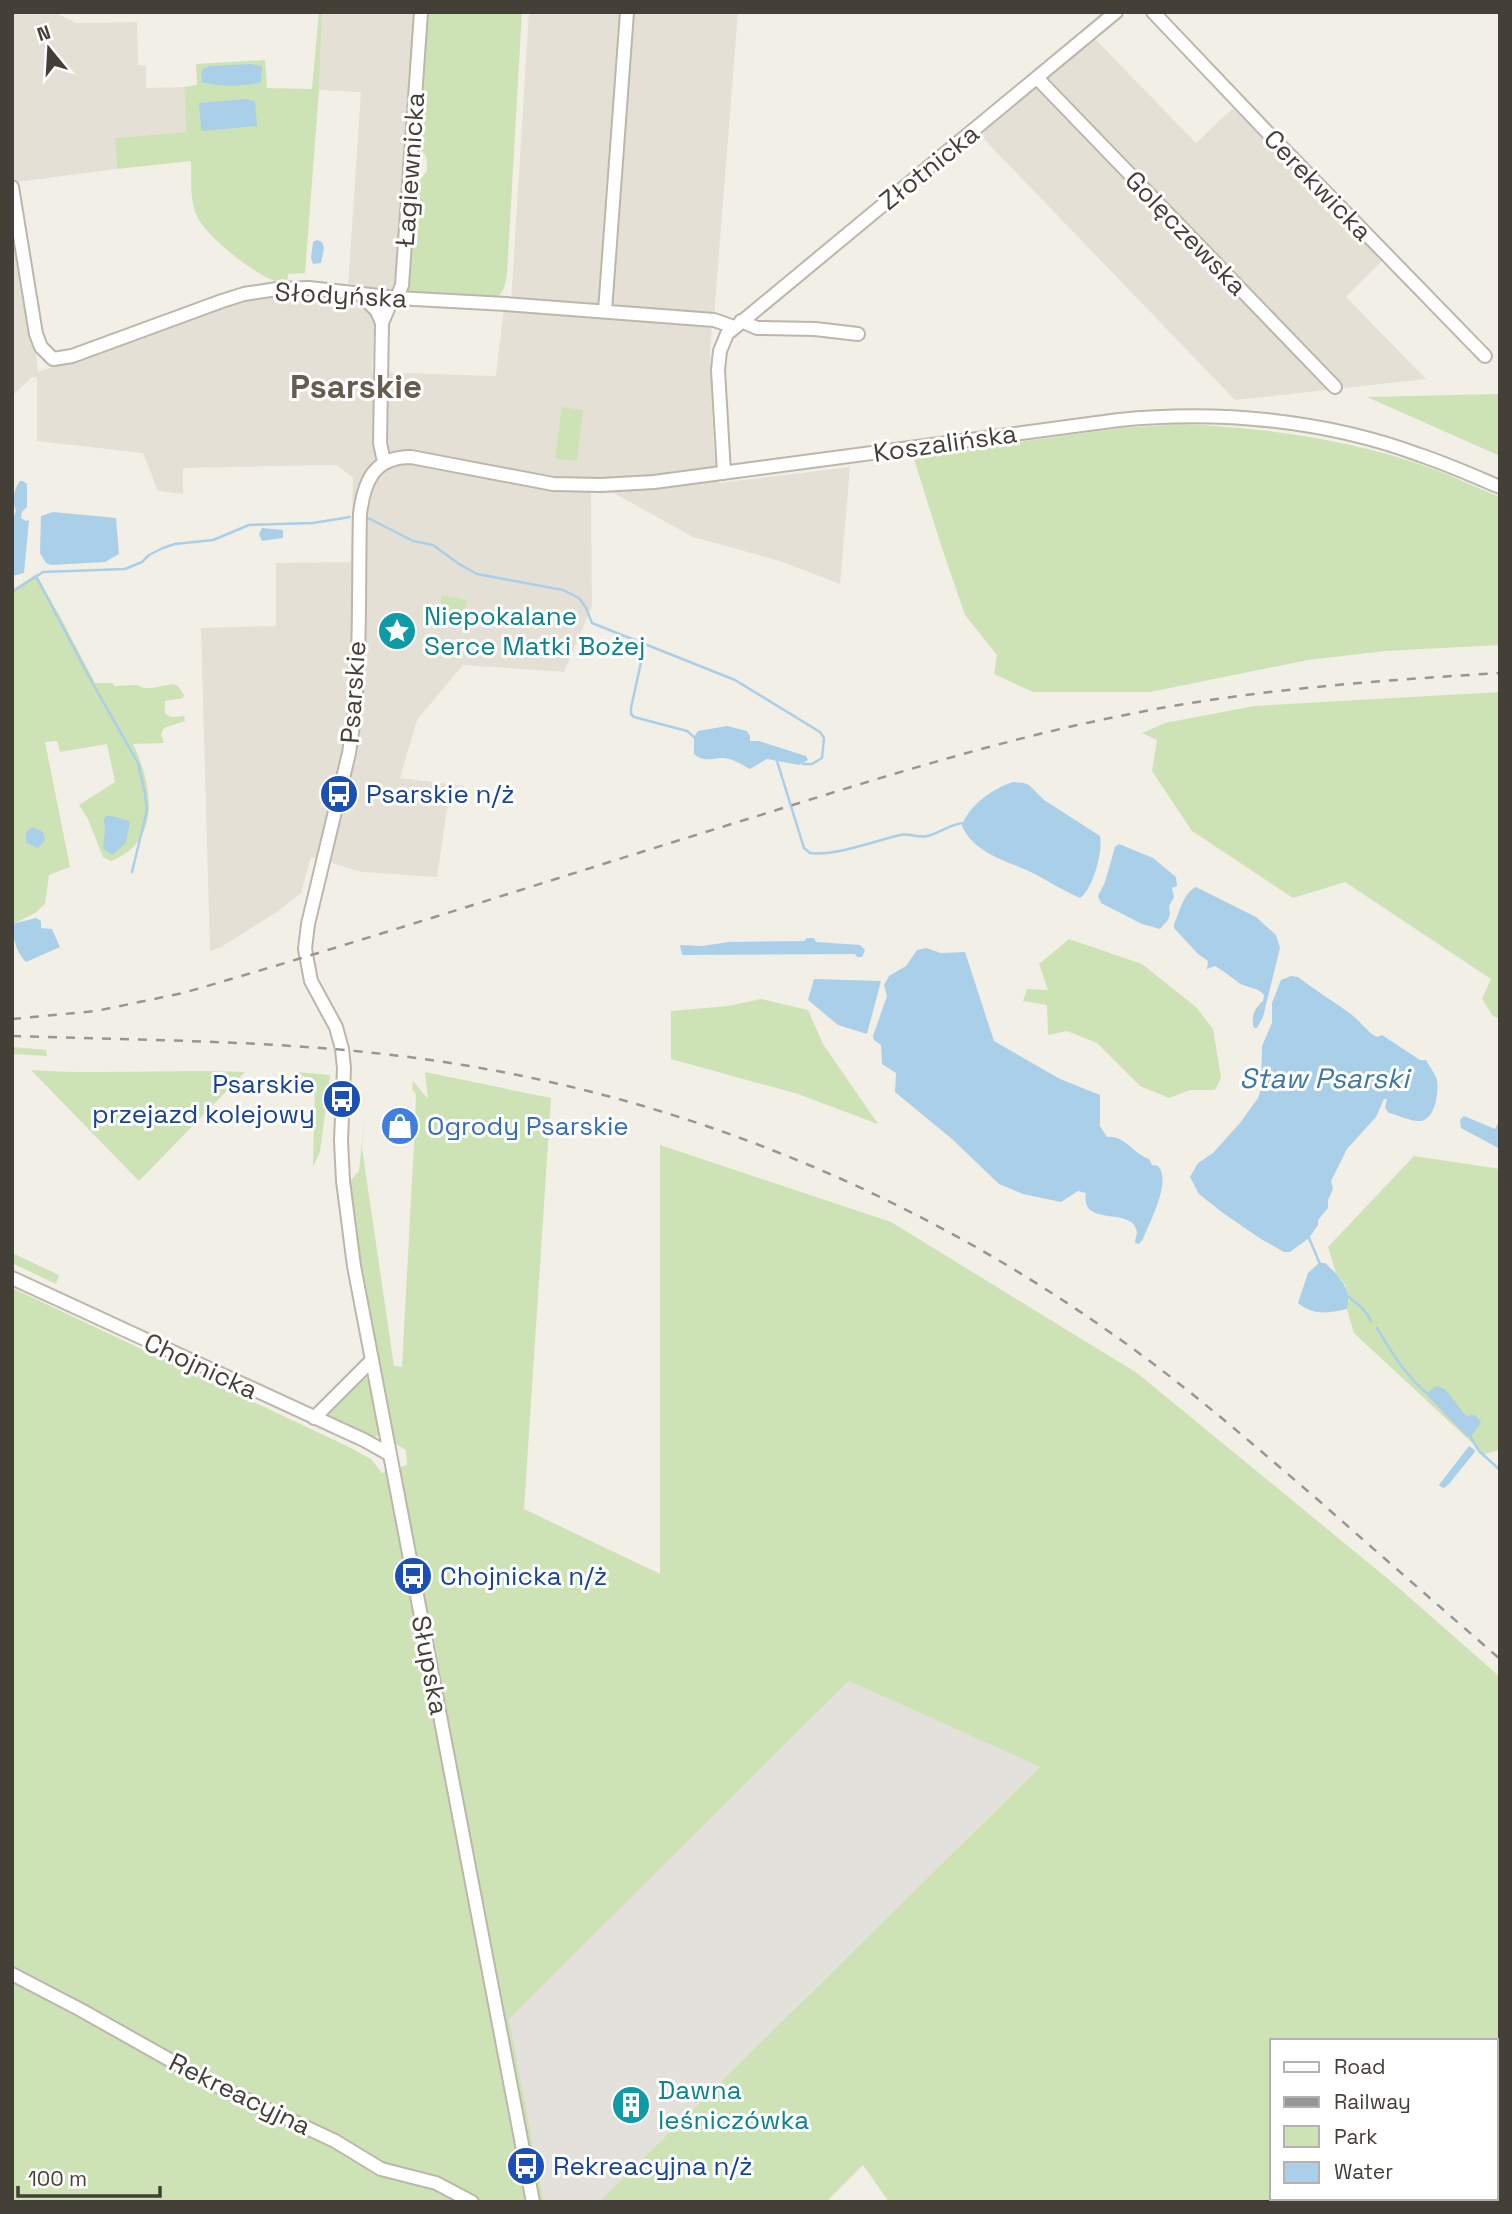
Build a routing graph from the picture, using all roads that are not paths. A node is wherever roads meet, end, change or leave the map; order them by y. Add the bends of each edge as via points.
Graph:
1 (421, 12) edge
2 (627, 12) edge
3 (1116, 12) edge
4 (1153, 12) edge
5 (1037, 78) junction
6 (12, 187) edge
7 (360, 293) junction
8 (397, 298) junction
9 (605, 311) junction
10 (382, 323) junction
11 (737, 324) junction
12 (858, 334) dead end
13 (1485, 356) dead end
14 (1335, 387) dead end
15 (384, 462) junction
16 (724, 473) junction
17 (1500, 487) edge
18 (341, 1042) joint
19 (12, 1278) edge
20 (372, 1360) junction
21 (314, 1418) junction
22 (389, 1454) junction
23 (12, 1974) edge
24 (472, 2202) edge
25 (533, 2202) edge

1 - 8 street, Łagiewnicka via 404,268
2 - 9 street
3 - 5 street, Złotnicka
4 - 13 street, Cerekwicka
5 - 11 street, Złotnicka
5 - 14 street, Golęczewska
6 - 7 street, Słodyńska via 36,334 53,359 261,291 309,288
7 - 8 street, Słodyńska
7 - 10 street
8 - 9 street, Słodyńska
8 - 10 street, Łagiewnicka
9 - 11 street, Słodyńska
10 - 15 street via 380,443
11 - 12 street
11 - 16 street, Złotnicka via 726,334 719,359
15 - 16 street, Koszalińska via 421,458 572,486
15 - 18 street, Psarskie via 369,480 361,506 353,731 305,944 311,981
16 - 17 street, Koszalińska via 1106,421 1191,415 1259,419 1363,438 1420,454
18 - 20 street, Słupska via 343,1181
19 - 21 street, Chojnicka
20 - 21 street
20 - 22 street, Słupska
21 - 22 street, Chojnicka
22 - 25 street, Słupska
23 - 24 street, Rekreacyjna via 381,2169 436,2183

